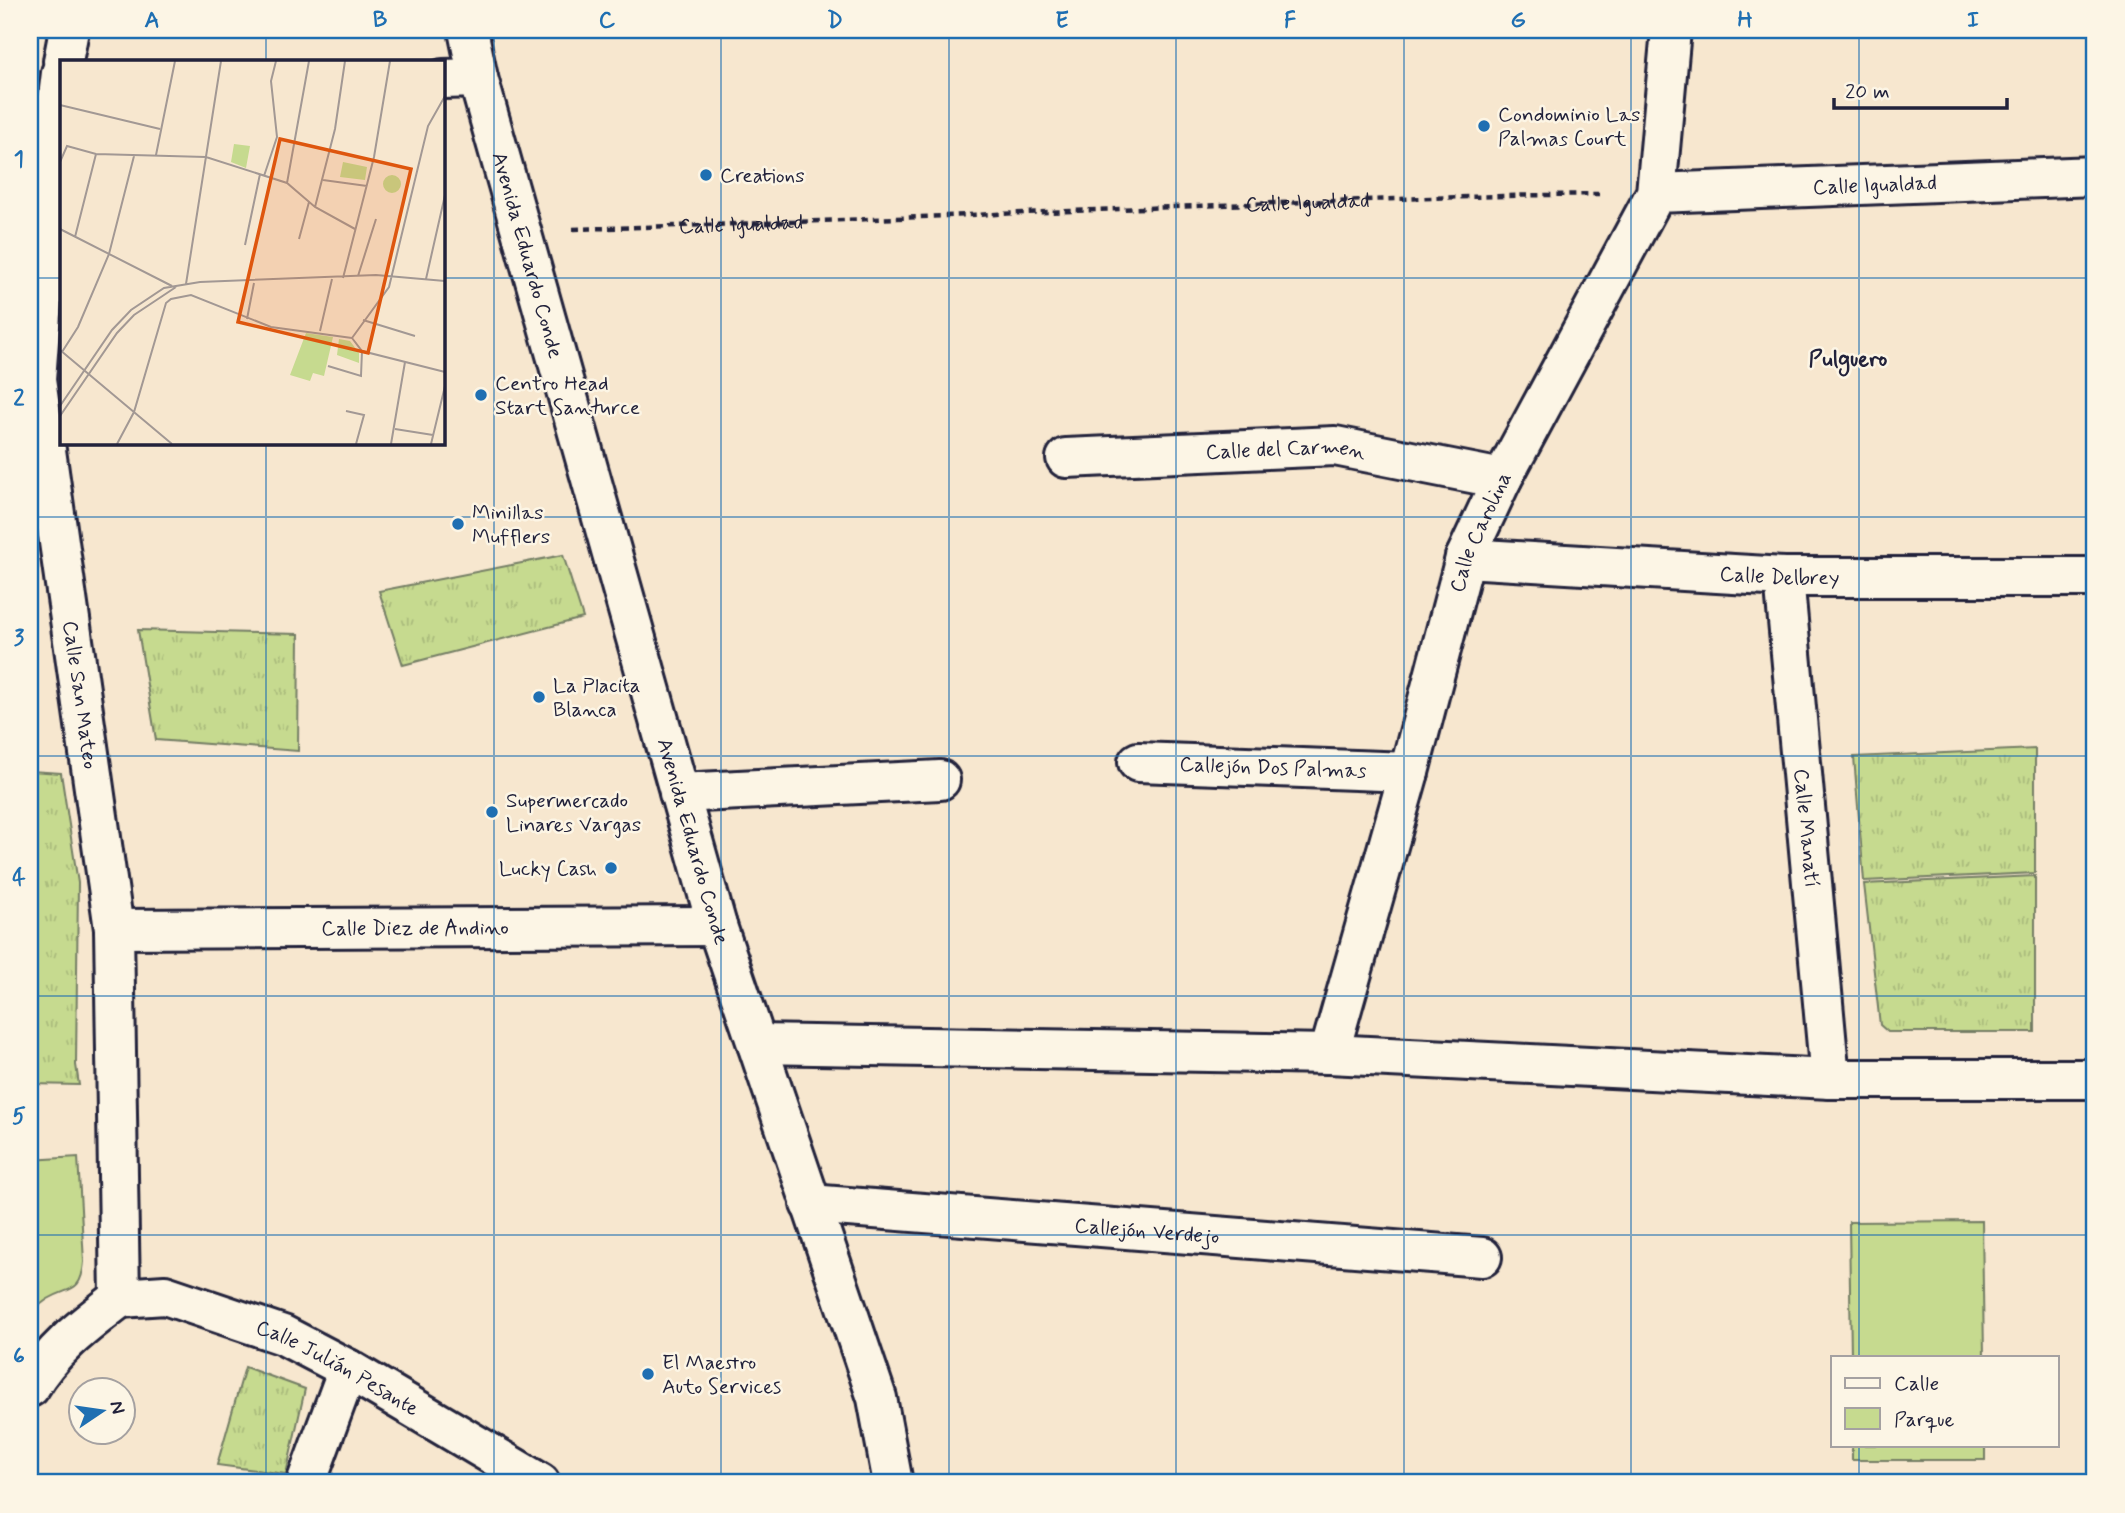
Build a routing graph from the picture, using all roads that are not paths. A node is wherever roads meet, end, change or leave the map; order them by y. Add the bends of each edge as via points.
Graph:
1 (69, 30) edge
2 (468, 30) edge
3 (1671, 30) edge
4 (62, 60) edge
5 (60, 69) edge
6 (460, 79) edge
7 (55, 91) edge
8 (41, 169) edge
9 (2095, 176) edge
10 (1656, 193) junction
11 (1066, 458) dead end
12 (1502, 479) junction
13 (1465, 558) junction
14 (1784, 577) junction
15 (2095, 577) edge
16 (1138, 762) dead end
17 (1409, 772) junction
18 (940, 780) dead end
19 (679, 793) junction
20 (717, 926) junction
21 (114, 929) junction
22 (757, 1044) junction
23 (1329, 1054) junction
24 (1830, 1079) junction
25 (2095, 1079) edge
26 (810, 1205) junction
27 (1482, 1257) dead end
28 (120, 1298) junction
29 (348, 1369) junction
30 (30, 1387) edge
31 (306, 1483) edge
32 (540, 1483) edge
33 (893, 1483) edge

1 - 4 street, Calle San Mateo
2 - 6 street, Avenida Eduardo Conde
3 - 10 street, Calle Carolina
5 - 7 street, Calle San Mateo
6 - 19 street, Avenida Eduardo Conde via 521,230
7 - 8 street, Calle San Mateo
8 - 21 street, Calle San Mateo via 36,380
9 - 10 street, Calle Igualdad
10 - 12 street, Calle Carolina
11 - 12 street, Calle del Carmen via 1335,446
12 - 13 street, Calle Carolina
13 - 14 street, Calle Delbrey
13 - 17 street, Calle Carolina
14 - 15 street, Calle Delbrey
14 - 24 street, Calle Manatí
16 - 17 street, Callejón Dos Palmas
17 - 23 street, Calle Carolina
18 - 19 street
19 - 20 street, Avenida Eduardo Conde
20 - 21 street, Calle Diez de Andino
20 - 22 street, Avenida Eduardo Conde
21 - 28 street, Calle San Mateo
22 - 23 street
22 - 26 street, Avenida Eduardo Conde
23 - 24 street
24 - 25 street
26 - 27 street, Callejón Verdejo
26 - 33 street, Avenida Eduardo Conde via 877,1398
28 - 29 street, Calle Julián Pesante via 165,1295 283,1335
28 - 30 street via 59,1347
29 - 31 street
29 - 32 street, Calle Julián Pesante

